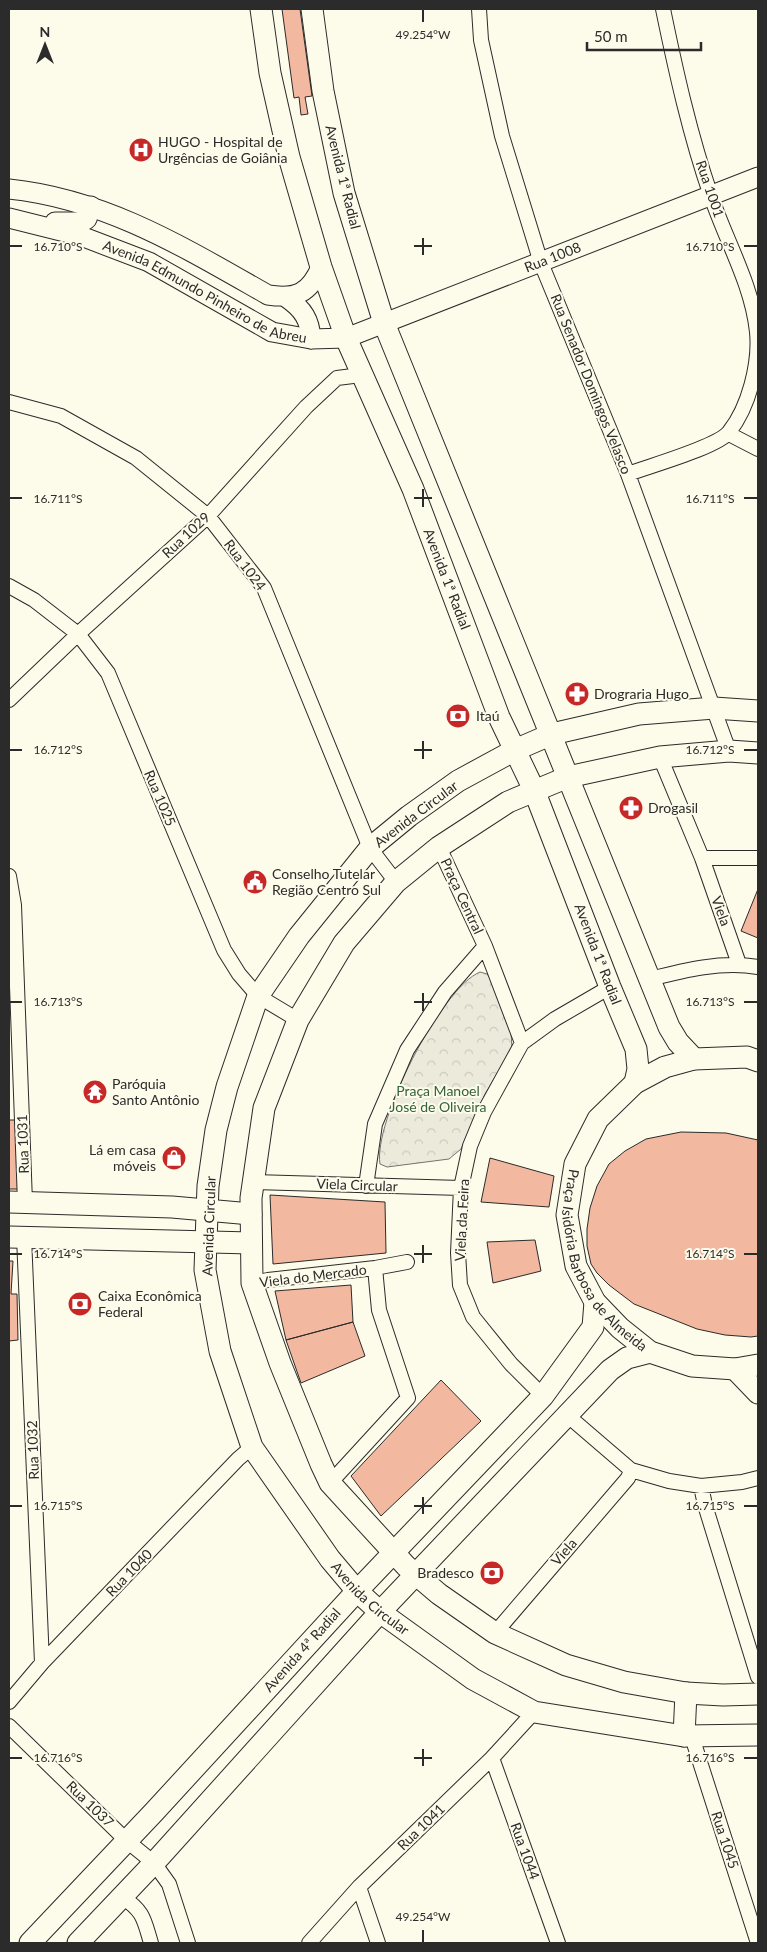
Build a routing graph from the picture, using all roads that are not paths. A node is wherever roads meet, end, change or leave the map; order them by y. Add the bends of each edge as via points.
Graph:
1 (261, 9) edge
2 (312, 9) edge
3 (479, 9) edge
4 (663, 9) edge
5 (758, 177) edge
6 (9, 189) edge
7 (711, 197) junction
8 (91, 206) junction
9 (11, 218) edge
10 (541, 263) junction
11 (321, 267) junction
12 (287, 298) junction
13 (384, 323) junction
14 (346, 338) junction
15 (311, 339) junction
16 (361, 375) junction
17 (9, 402) edge
18 (729, 434) junction
19 (758, 449) edge
20 (628, 474) junction
21 (208, 516) junction
22 (9, 586) edge
23 (78, 634) junction
24 (9, 700) edge
25 (714, 708) junction
26 (758, 711) edge
27 (552, 734) junction
28 (515, 750) junction
29 (729, 751) junction
30 (758, 753) edge
31 (660, 757) junction
32 (568, 776) junction
33 (534, 790) junction
34 (439, 847) junction
35 (370, 848) junction
36 (702, 858) junction
37 (758, 858) edge
38 (9, 876) edge
39 (396, 882) junction
40 (485, 946) junction
41 (739, 964) junction
42 (758, 967) edge
43 (650, 979) junction
44 (610, 987) junction
45 (258, 996) junction
46 (298, 1020) junction
47 (522, 1043) junction
48 (694, 1059) junction
49 (758, 1061) edge
50 (636, 1083) junction
51 (252, 1182) junction
52 (366, 1186) junction
53 (461, 1188) junction
54 (17, 1202) edge
55 (206, 1210) junction
56 (251, 1214) junction
57 (16, 1237) edge
58 (206, 1242) junction
59 (251, 1244) junction
60 (407, 1262) dead end
61 (374, 1268) junction
62 (252, 1283) junction
63 (595, 1302) junction
64 (650, 1352) junction
65 (758, 1365) edge
66 (735, 1369) junction
67 (758, 1393) edge
68 (542, 1396) junction
69 (567, 1415) junction
70 (252, 1447) junction
71 (631, 1470) junction
72 (758, 1478) edge
73 (330, 1482) junction
74 (701, 1486) junction
75 (394, 1554) junction
76 (416, 1576) junction
77 (357, 1591) junction
78 (380, 1612) junction
79 (495, 1633) junction
80 (42, 1663) junction
81 (758, 1677) edge
82 (686, 1693) junction
83 (758, 1694) edge
84 (9, 1702) edge
85 (534, 1712) junction
86 (9, 1726) edge
87 (758, 1735) edge
88 (688, 1736) junction
89 (492, 1758) junction
90 (128, 1841) junction
91 (154, 1863) junction
92 (359, 1887) junction
93 (122, 1897) junction
94 (30, 1943) edge
95 (78, 1943) edge
96 (151, 1943) edge
97 (188, 1943) edge
98 (309, 1943) edge
99 (378, 1943) edge
100 (558, 1943) edge
101 (758, 1943) edge

1 - 11 main road, Avenida 1ª Radial via 270,73 289,157
2 - 13 main road, Avenida 1ª Radial via 323,91 344,193
3 - 10 street, Rua Senador Domingos Velasco via 481,40 502,136
4 - 7 street, Rua 1001 via 684,108
5 - 7 main road, Rua 1008
6 - 8 main road, Avenida Edmundo Pinheiro de Abreu
7 - 10 main road, Rua 1008
7 - 18 street, Rua 1001 via 753,306 757,334 753,380
8 - 9 main road via 87,219 82,222
8 - 12 main road, Avenida Edmundo Pinheiro de Abreu via 165,237 268,295
9 - 15 main road, Avenida Edmundo Pinheiro de Abreu via 81,236 149,262 272,332
10 - 13 main road, Rua 1008
10 - 20 street, Rua Senador Domingos Velasco
11 - 12 main road, Avenida Edmundo Pinheiro de Abreu via 316,279 304,292
11 - 14 main road, Avenida 1ª Radial
12 - 15 main road via 306,315
13 - 14 main road, Rua 1008
13 - 27 main road, Avenida 1ª Radial
14 - 15 main road, Avenida Edmundo Pinheiro de Abreu
14 - 16 main road, Avenida 1ª Radial
16 - 21 street, Rua 1029 via 337,378 306,407
16 - 28 main road, Avenida 1ª Radial via 413,489 499,717
17 - 21 street, Rua 1024 via 61,416 136,458
18 - 19 street
18 - 20 street via 706,447
20 - 25 street, Rua Senador Domingos Velasco
21 - 23 street, Rua 1029
21 - 35 street, Rua 1024 via 264,588
22 - 23 street, Rua 1025 via 34,600
23 - 24 street, Rua 1029
23 - 45 street, Rua 1025 via 108,673 224,950
25 - 26 main road, Avenida Circular
25 - 27 main road, Avenida Circular via 639,714
25 - 29 street, Rua Senador Domingos Velasco
27 - 28 main road, Avenida Circular
27 - 32 main road, Avenida 1ª Radial
28 - 33 main road, Avenida 1ª Radial
28 - 35 main road, Avenida Circular via 458,781
29 - 30 main road
29 - 31 main road
31 - 32 main road
31 - 36 street, Viela
32 - 33 main road
32 - 43 main road, Avenida 1ª Radial
33 - 34 main road via 508,802
33 - 44 main road, Avenida 1ª Radial
34 - 39 main road
34 - 40 street, Praça Central
35 - 39 street, Rua 1024
35 - 45 main road, Avenida Circular via 299,936
36 - 37 street
36 - 41 street, Viela
38 - 54 street, Rua 1031 via 14,906
39 - 46 main road via 344,942
40 - 47 street, Praça Central
40 - 52 street, Praça Central via 445,992 407,1050 375,1124
41 - 42 street
41 - 43 street via 689,969
43 - 48 main road, Avenida 1ª Radial via 669,1027
44 - 47 street, Viela da Feira via 555,1019
44 - 50 main road, Avenida 1ª Radial via 636,1049
45 - 46 street, Rua 1025
45 - 55 main road, Avenida Circular via 216,1130
46 - 51 main road via 264,1108
47 - 53 street, Viela da Feira via 484,1112 470,1146
48 - 49 main road, Praça Isidória Barbosa de Almeida via 747,1057
48 - 50 main road, Praça Isidória Barbosa de Almeida via 665,1067
50 - 63 main road, Praça Isidória Barbosa de Almeida via 598,1119 574,1164 567,1215 576,1266
51 - 52 street, Viela Circular
51 - 56 main road
52 - 53 street, Viela Circular
53 - 68 street, Viela da Feira via 460,1285 473,1317
54 - 55 main road
55 - 56 main road
55 - 58 main road, Avenida Circular
56 - 59 main road
57 - 58 main road
57 - 80 street, Rua 1032
58 - 59 main road
58 - 70 main road, Avenida Circular via 205,1270 220,1351
59 - 62 main road
60 - 61 street, Viela do Mercado
61 - 62 street, Viela do Mercado
61 - 73 street, Viela do Mercado via 379,1310 408,1398
62 - 73 main road via 280,1363
63 - 64 main road, Praça Isidória Barbosa de Almeida
63 - 68 main road, Avenida 4ª Radial via 593,1327
64 - 66 main road, Praça Isidória Barbosa de Almeida via 692,1366
64 - 69 main road via 628,1358 610,1370
65 - 66 main road, Praça Isidória Barbosa de Almeida
66 - 67 main road
68 - 75 main road, Avenida 4ª Radial
69 - 71 street
69 - 76 main road
70 - 77 main road, Avenida Circular via 330,1559
70 - 80 street, Rua 1040
71 - 74 street
71 - 79 street, Viela via 628,1478
72 - 74 street
73 - 75 main road
74 - 81 street
75 - 76 main road
75 - 77 main road, Avenida 4ª Radial
76 - 78 main road
76 - 79 main road
77 - 78 main road, Avenida Circular
77 - 90 main road, Avenida 4ª Radial
78 - 85 main road, Avenida Circular via 473,1679
78 - 91 main road
79 - 82 main road via 566,1665 624,1682
80 - 84 street, Rua 1040
82 - 83 main road
82 - 88 main road
85 - 88 main road, Avenida Circular
85 - 89 street, Rua 1041
86 - 90 street, Rua 1037
87 - 88 main road, Avenida Circular
88 - 101 street, Rua 1045
89 - 92 street, Rua 1041
89 - 100 street, Rua 1044
90 - 91 street, Rua 1037
90 - 94 main road, Avenida 4ª Radial
91 - 93 main road
91 - 97 street, Rua 1037 via 169,1884
92 - 98 street, Rua 1041
92 - 99 street
93 - 95 main road
93 - 96 street via 143,1916

